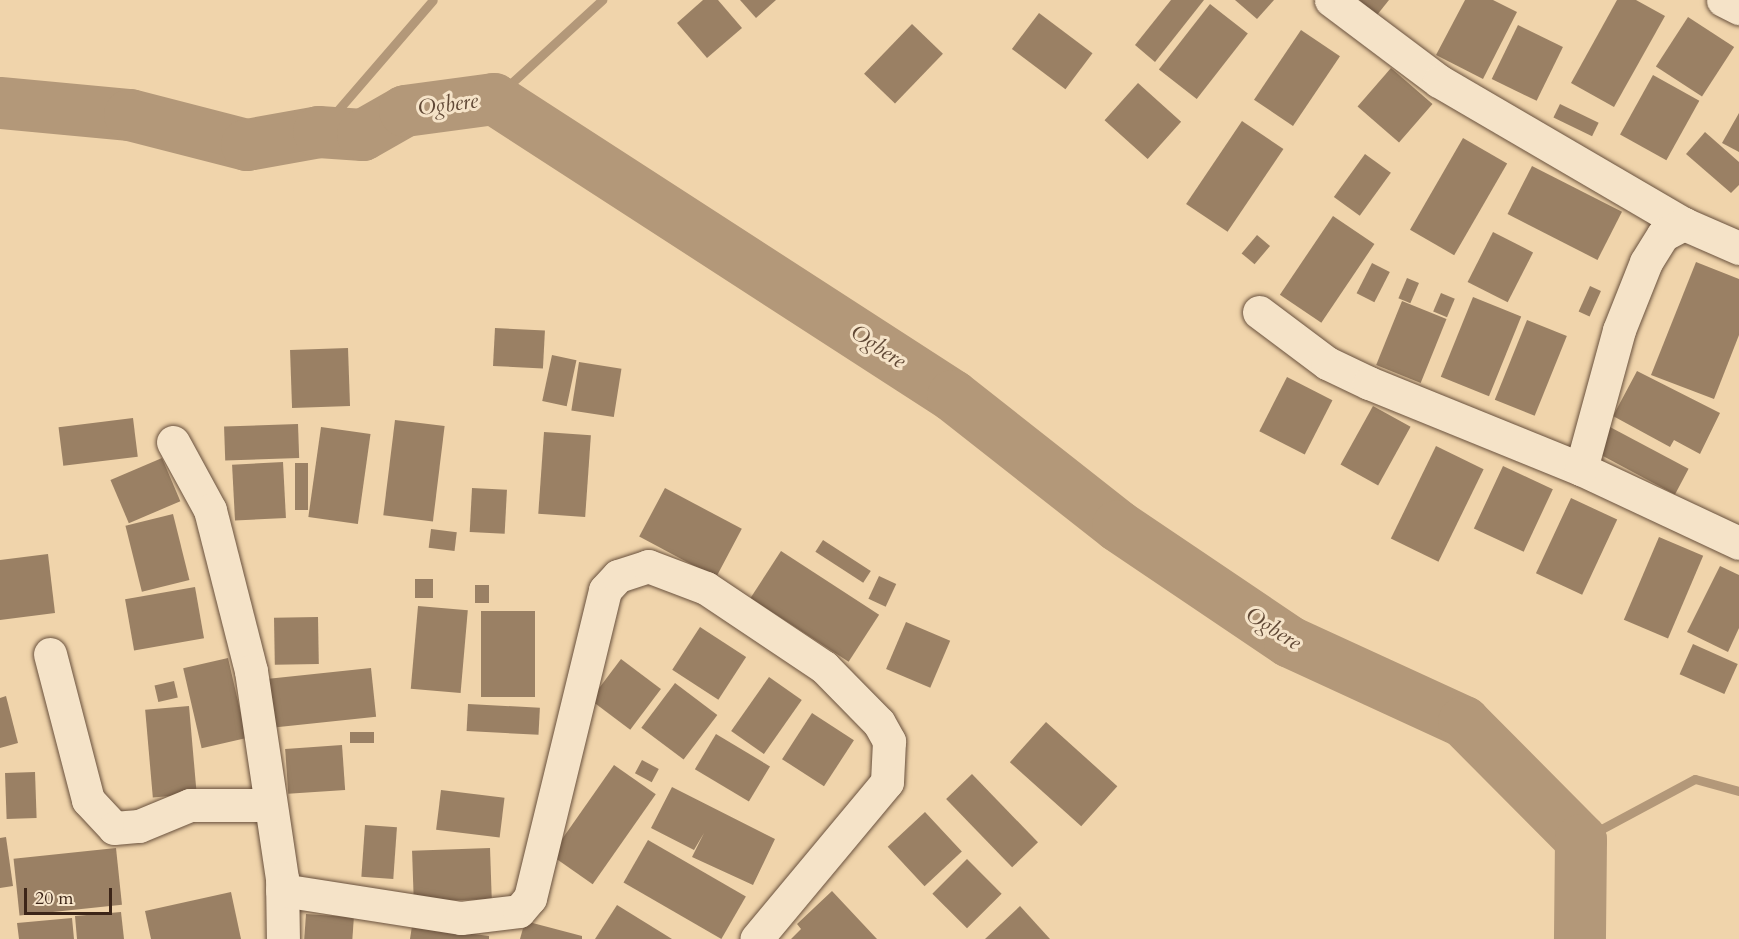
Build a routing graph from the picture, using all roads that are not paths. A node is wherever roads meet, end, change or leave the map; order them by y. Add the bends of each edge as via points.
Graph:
1 (1331, 0) edge
2 (1723, 0) edge
3 (1739, 9) edge
4 (1669, 223) junction
5 (1739, 248) edge
6 (1259, 312) dead end
7 (173, 442) dead end
8 (1581, 469) junction
9 (1739, 543) edge
10 (50, 654) dead end
11 (268, 805) junction
12 (282, 890) junction
13 (283, 939) edge
14 (756, 939) edge

1 - 4 street via 1439,81
2 - 3 street
4 - 5 street
4 - 8 street via 1619,330
6 - 8 street via 1327,363
7 - 11 street via 210,510 258,711
8 - 9 street
10 - 11 street via 88,800 114,828 139,826 190,805
11 - 12 street
12 - 13 street
12 - 14 street via 461,918 519,911 530,898 604,590 618,576 648,566 706,588 824,667 879,723 889,741 886,782

